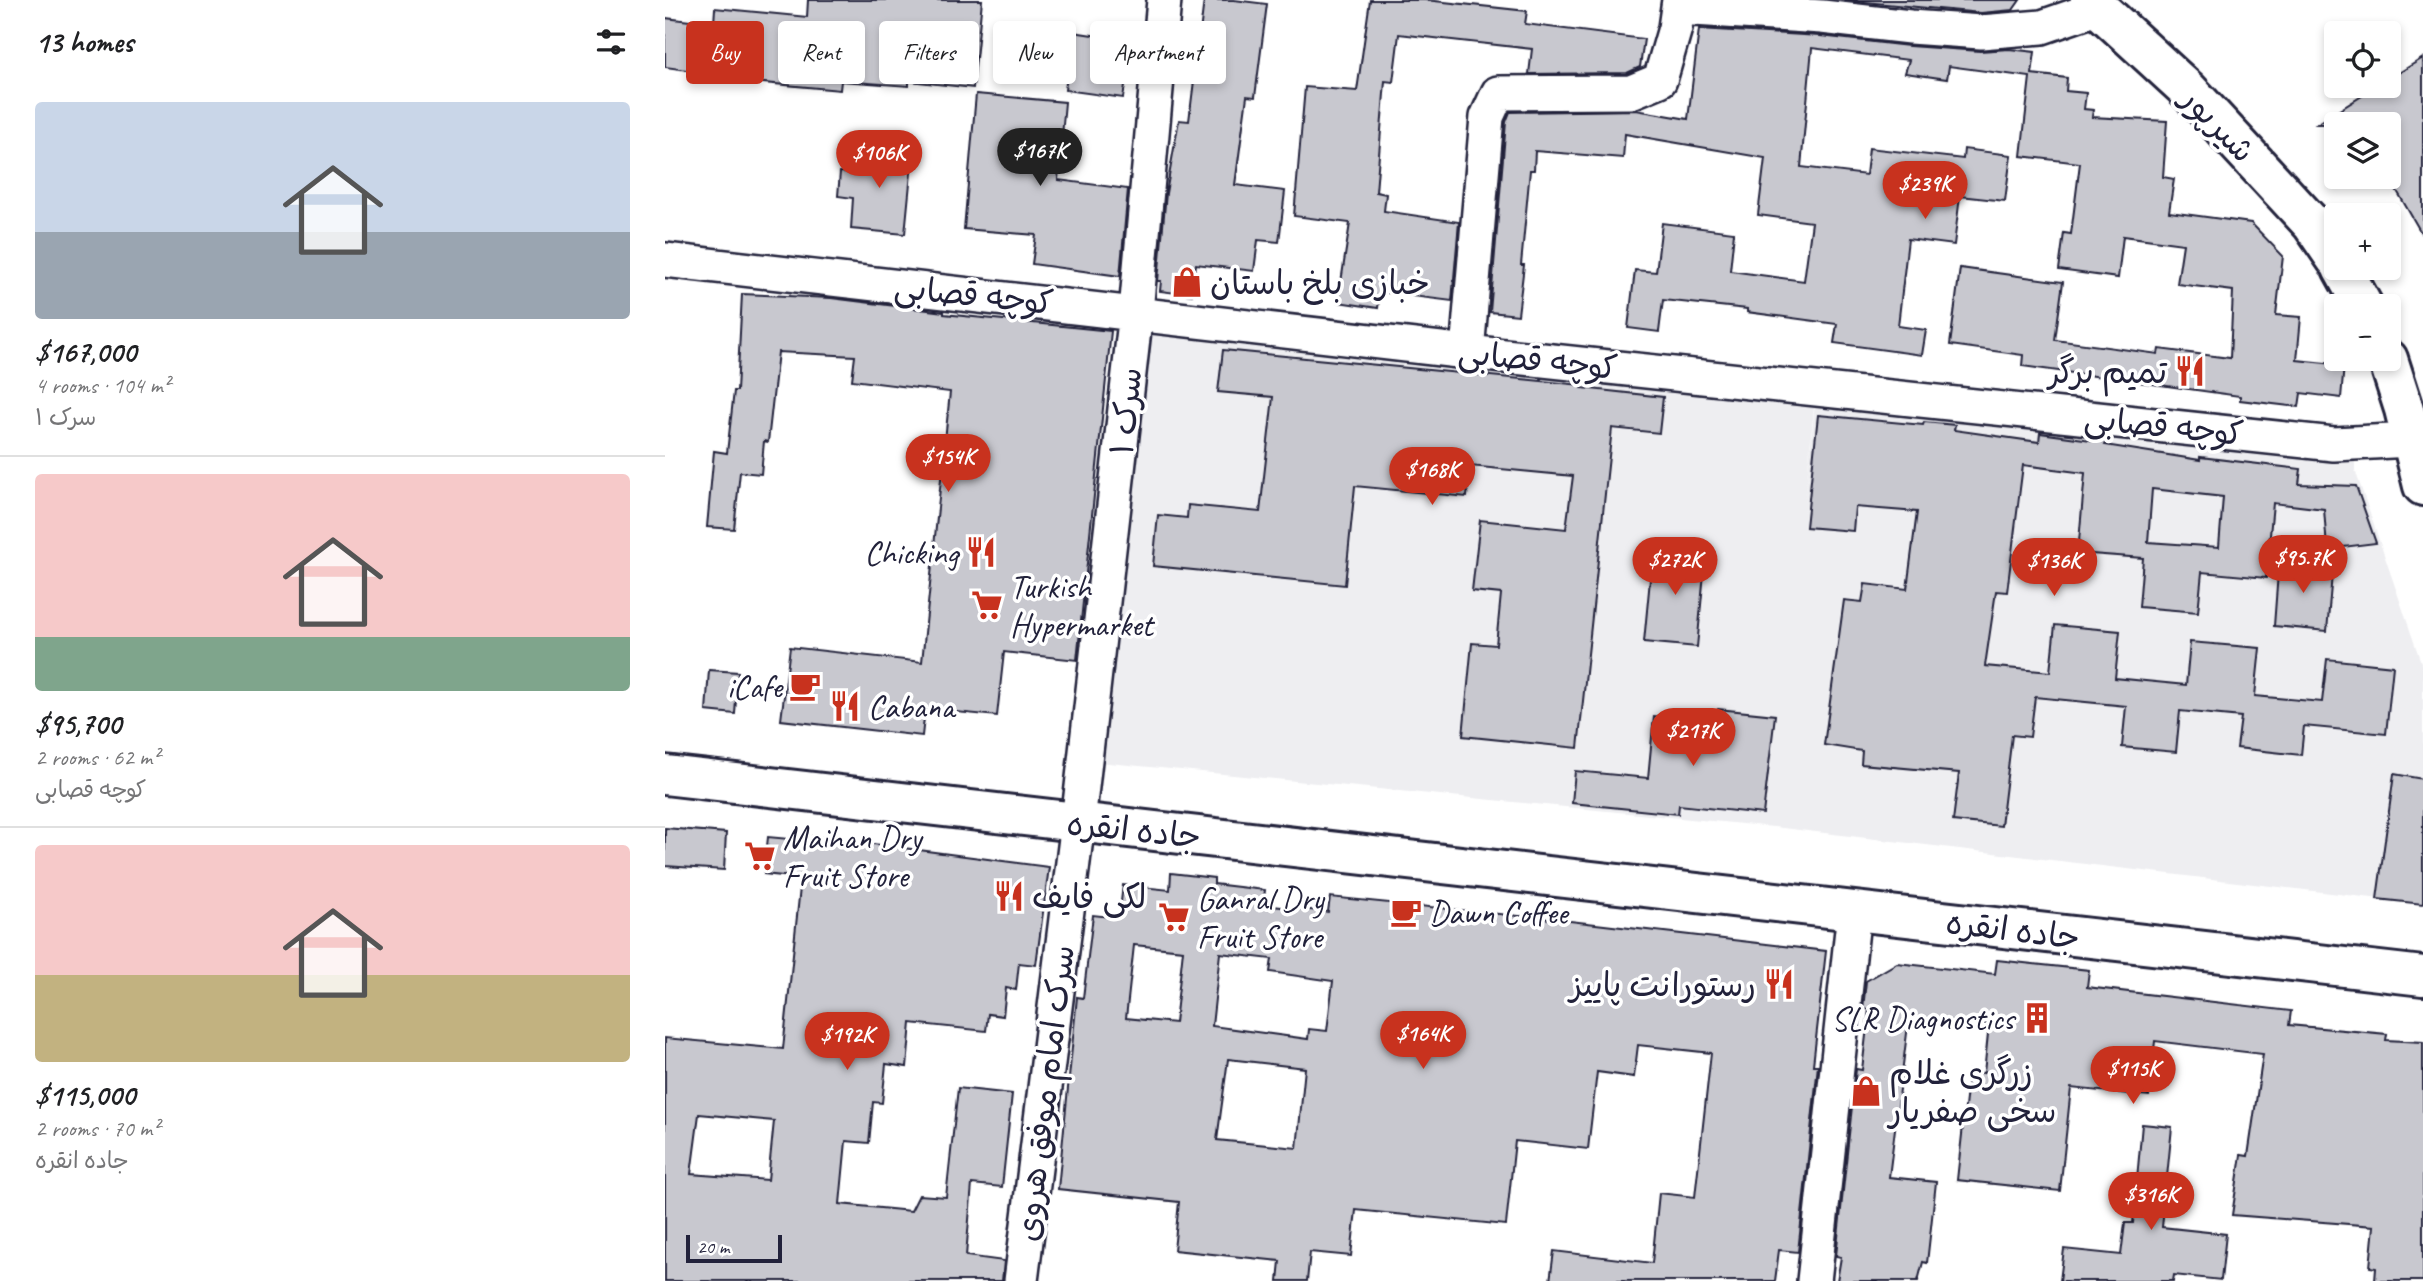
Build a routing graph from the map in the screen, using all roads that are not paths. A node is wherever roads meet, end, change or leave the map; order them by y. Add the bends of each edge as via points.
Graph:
1 (1164, 0) edge
2 (1679, 4) edge
3 (2093, 4) edge
4 (2324, 242) edge
5 (665, 260) edge
6 (1136, 312) junction
7 (1467, 352) junction
8 (2391, 371) edge
9 (2411, 440) junction
10 (2423, 486) edge
11 (665, 775) edge
12 (1078, 822) junction
13 (1604, 882) joint
14 (1854, 911) junction
15 (2423, 976) edge
16 (1021, 1281) edge
17 (1814, 1281) edge

1 - 6 street, سرک ۱
2 - 3 street via 1981,32 2042,27
2 - 7 street via 1660,80 1630,92 1498,93 1487,117
3 - 4 main road, شیرپور via 2187,90
5 - 6 street, کوچه قصابی
6 - 7 street, کوچه قصابی
6 - 12 street, سرک ۱
7 - 9 street, کوچه قصابی via 2334,444
8 - 9 main road
9 - 10 main road
11 - 12 main road, جاده انقره
12 - 13 main road, جاده انقره
12 - 16 street, سرک امام موفق هروی
13 - 14 main road, جادہ انقرہ
14 - 15 main road, جادہ انقرہ
14 - 17 street

